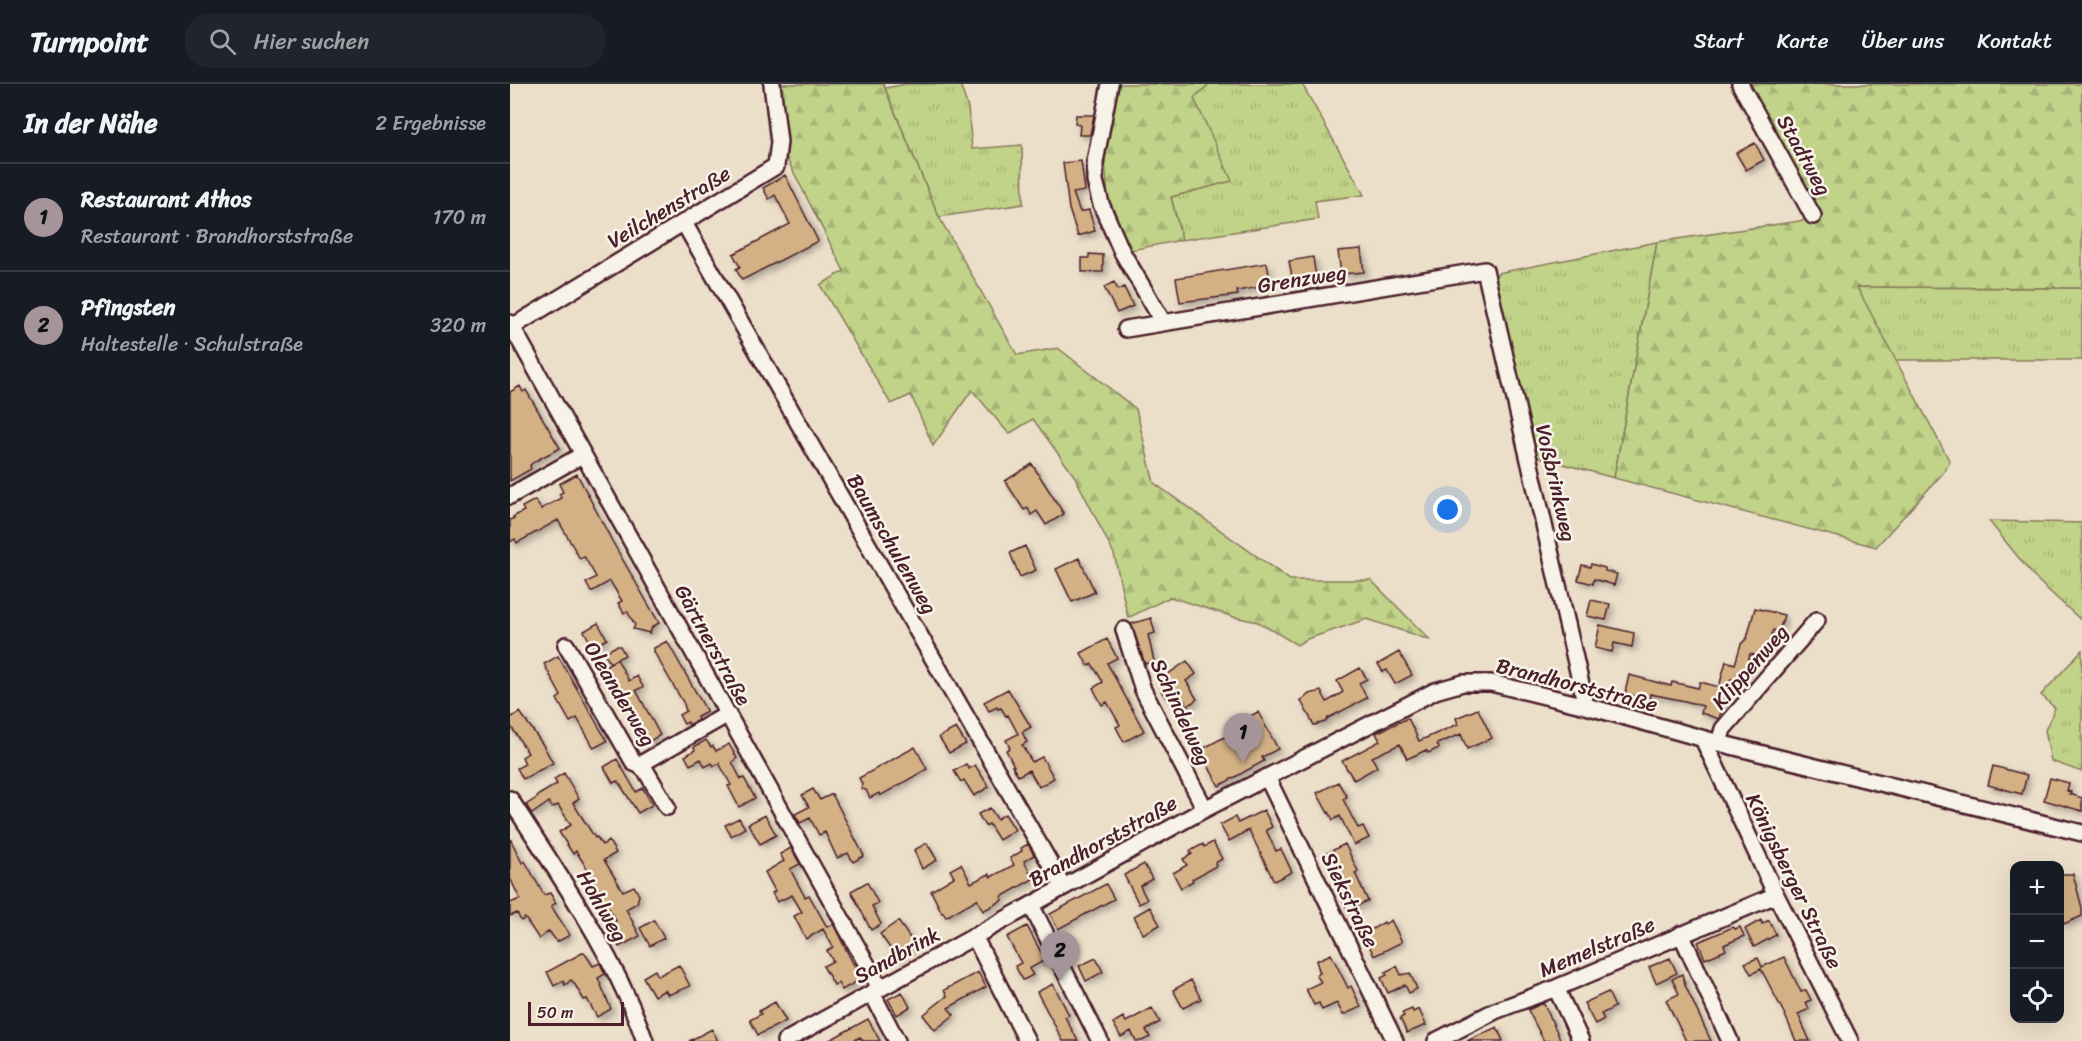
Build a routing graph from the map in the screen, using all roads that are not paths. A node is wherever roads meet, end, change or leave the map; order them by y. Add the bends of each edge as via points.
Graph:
1 (772, 84) edge
2 (1110, 84) edge
3 (1740, 84) edge
4 (1813, 216) dead end
5 (684, 223) junction
6 (1485, 270) joint
7 (1163, 322) junction
8 (511, 324) edge
9 (1126, 329) dead end
10 (582, 455) junction
11 (510, 496) edge
12 (1817, 620) dead end
13 (1124, 630) dead end
14 (566, 645) dead end
15 (1586, 706) junction
16 (728, 714) junction
17 (1703, 739) junction
18 (1719, 744) junction
19 (639, 765) junction
20 (1267, 777) junction
21 (510, 799) edge
22 (667, 807) dead end
23 (1205, 809) junction
24 (2082, 833) edge
25 (1063, 886) junction
26 (1776, 895) junction
27 (1031, 905) junction
28 (1681, 934) junction
29 (974, 936) junction
30 (1556, 988) junction
31 (876, 990) junction
32 (645, 1041) edge
33 (785, 1041) edge
34 (897, 1041) edge
35 (1028, 1041) edge
36 (1100, 1041) edge
37 (1395, 1041) edge
38 (1436, 1041) edge
39 (1581, 1041) edge
40 (1730, 1041) edge
41 (1850, 1041) edge

1 - 5 street, Veilchenstraße via 779,142 776,166
2 - 7 street via 1095,181 1122,252
3 - 4 street, Stadtweg
5 - 8 street, Veilchenstraße
5 - 25 street, Baumschulenweg
6 - 7 street, Grenzweg
6 - 15 street, Voßbrinkweg
7 - 9 street, Grenzweg
8 - 10 street, Gärtnerstraße
10 - 11 street
10 - 16 street, Gärtnerstraße
12 - 18 street, Klippenweg via 1723,729
13 - 23 street, Schindelweg via 1143,690
14 - 19 street, Oleanderweg via 634,763
15 - 17 street, Brandhorststraße
15 - 20 street, Brandhorststraße via 1491,683 1463,683 1435,691
16 - 19 street, Oleanderweg
16 - 31 street, Gärtnerstraße
17 - 18 street, Brandhorststraße
17 - 26 street, Königsberger Straße
18 - 24 street, Brandhorststraße
19 - 22 street, Oleanderweg
20 - 23 street, Brandhorststraße
20 - 37 street, Siekstraße
21 - 32 street, Hohlweg via 595,931
23 - 25 street, Brandhorststraße
25 - 27 street, Brandhorststraße
26 - 28 street, Memelstraße
26 - 41 street, Königsberger Straße
27 - 29 street, Sandbrink
27 - 36 street
28 - 30 street, Memelstraße
28 - 40 street
29 - 31 street, Sandbrink
29 - 35 street
30 - 38 street, Memelstraße via 1495,1011
30 - 39 street
31 - 33 street, Sandbrink
31 - 34 street, Gärtnerstraße

